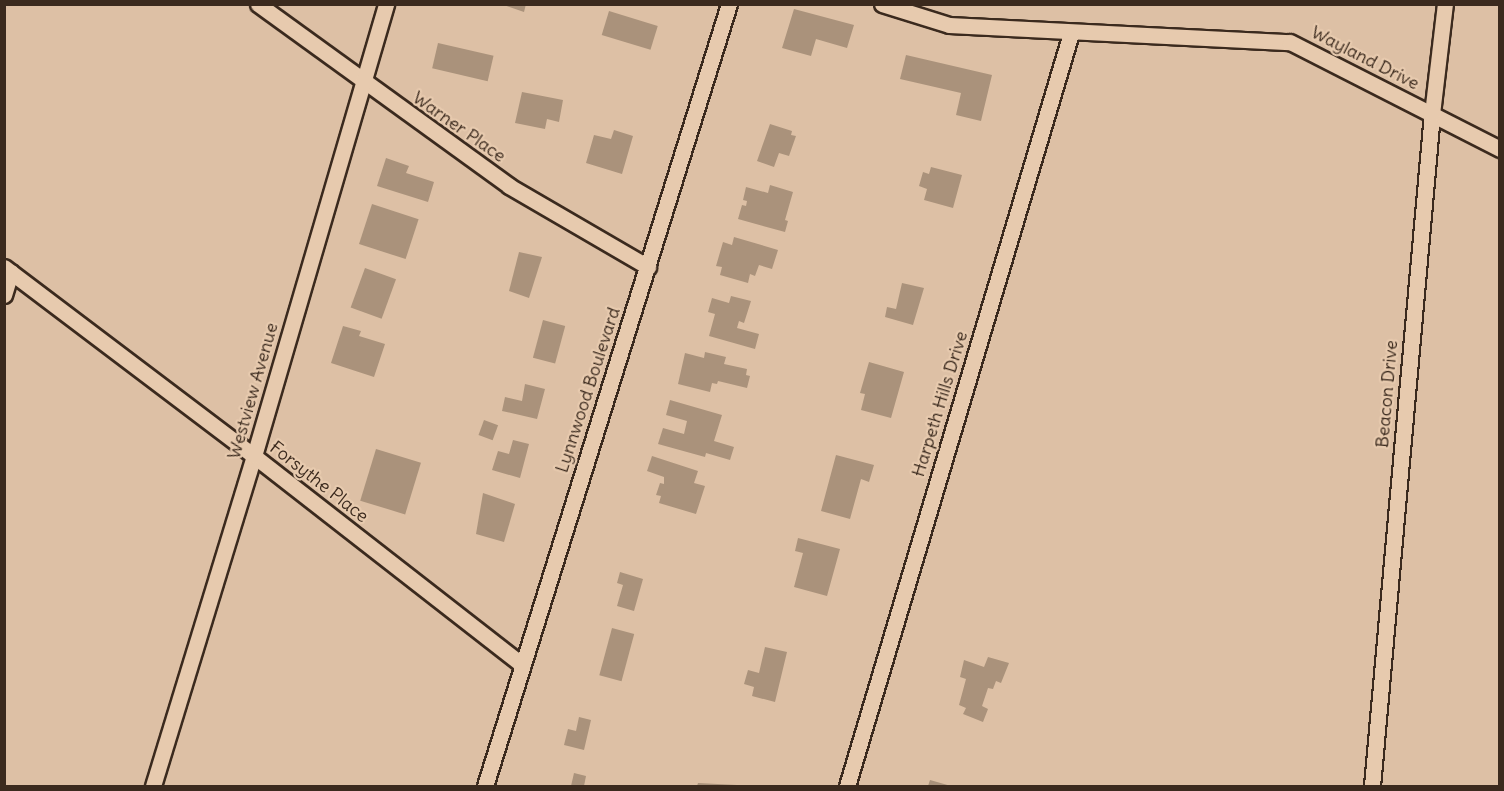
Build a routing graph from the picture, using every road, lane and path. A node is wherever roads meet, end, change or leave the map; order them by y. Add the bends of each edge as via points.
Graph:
1 (258, 4) edge
2 (386, 4) edge
3 (729, 4) edge
4 (882, 4) edge
5 (1445, 4) edge
6 (1071, 33) junction
7 (364, 83) junction
8 (1431, 114) junction
9 (1500, 149) edge
10 (648, 267) junction
11 (8, 270) edge
12 (4, 295) edge
13 (254, 456) junction
14 (522, 665) junction
15 (153, 786) edge
16 (485, 786) edge
17 (847, 786) edge
18 (1372, 786) edge

1 - 7 street, Warner Place
2 - 7 street, Westview Avenue
3 - 10 street, Lynnwood Boulevard
4 - 6 street, Wayland Drive via 949,25
5 - 8 street, Beacon Drive
6 - 8 street, Wayland Drive via 1290,42
6 - 17 street, Harpeth Hills Drive
7 - 10 street, Warner Place via 509,186
7 - 13 street, Westview Avenue
8 - 9 street, Wayland Drive
8 - 18 street, Beacon Drive
10 - 14 street, Lynnwood Boulevard
11 - 12 street
11 - 13 street, Forsythe Place
13 - 14 street, Forsythe Place
13 - 15 street, Westview Avenue
14 - 16 street, Lynnwood Boulevard

